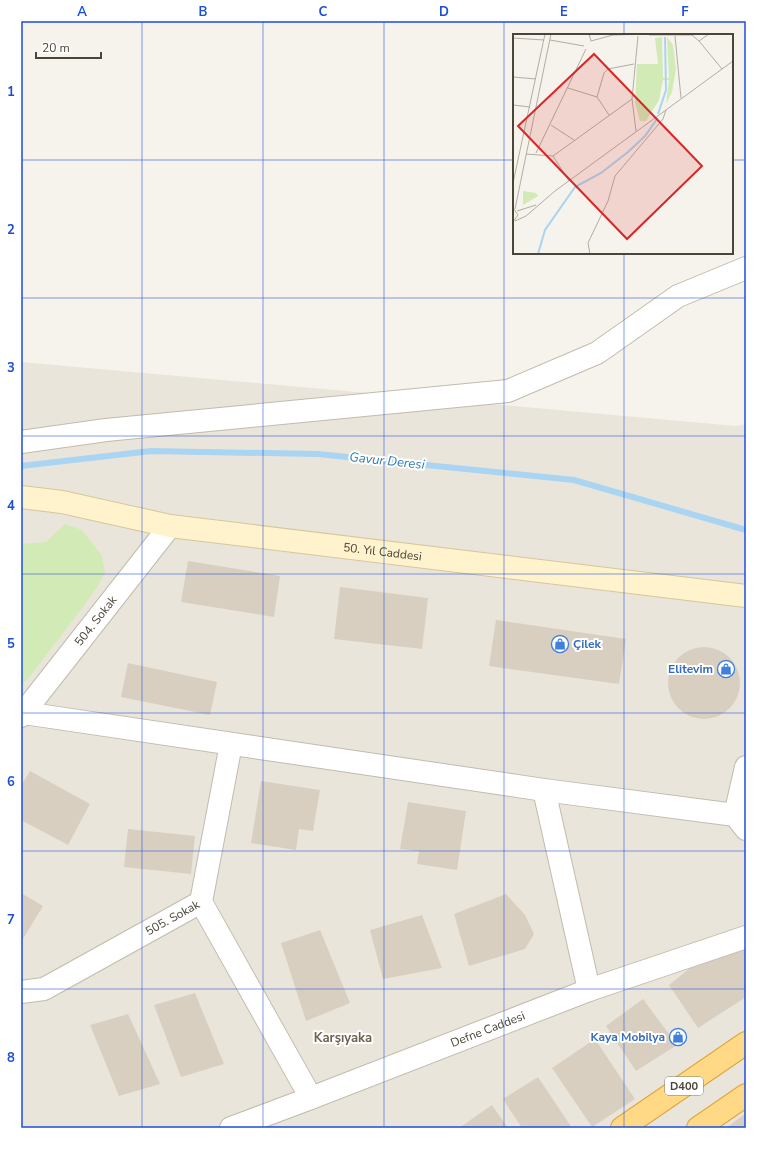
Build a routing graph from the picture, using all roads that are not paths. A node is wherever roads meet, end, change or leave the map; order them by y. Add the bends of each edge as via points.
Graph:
1 (746, 268) edge
2 (21, 442) edge
3 (21, 497) edge
4 (170, 526) junction
5 (746, 596) edge
6 (22, 714) edge
7 (231, 744) junction
8 (746, 767) edge
9 (544, 790) junction
10 (741, 822) edge
11 (200, 902) junction
12 (746, 937) edge
13 (589, 990) junction
14 (21, 992) edge
15 (746, 1043) edge
16 (746, 1095) edge
17 (311, 1098) junction
18 (231, 1128) edge
19 (622, 1128) edge
20 (698, 1128) edge

1 - 2 street via 678,296 597,353 508,391 121,429
3 - 4 main road, 50. Yıl Caddesi via 62,502
4 - 5 main road, 50. Yıl Caddesi
4 - 6 street, 504. Sokak
6 - 7 street
7 - 9 street
7 - 11 street, 505. Sokak
8 - 10 street
9 - 10 street
9 - 13 street
11 - 14 street, 505. Sokak via 44,989
11 - 17 street
12 - 13 street, Defne Caddesi
13 - 17 street, Defne Caddesi
15 - 19 highway, D400
16 - 20 highway
17 - 18 street, Defne Caddesi

